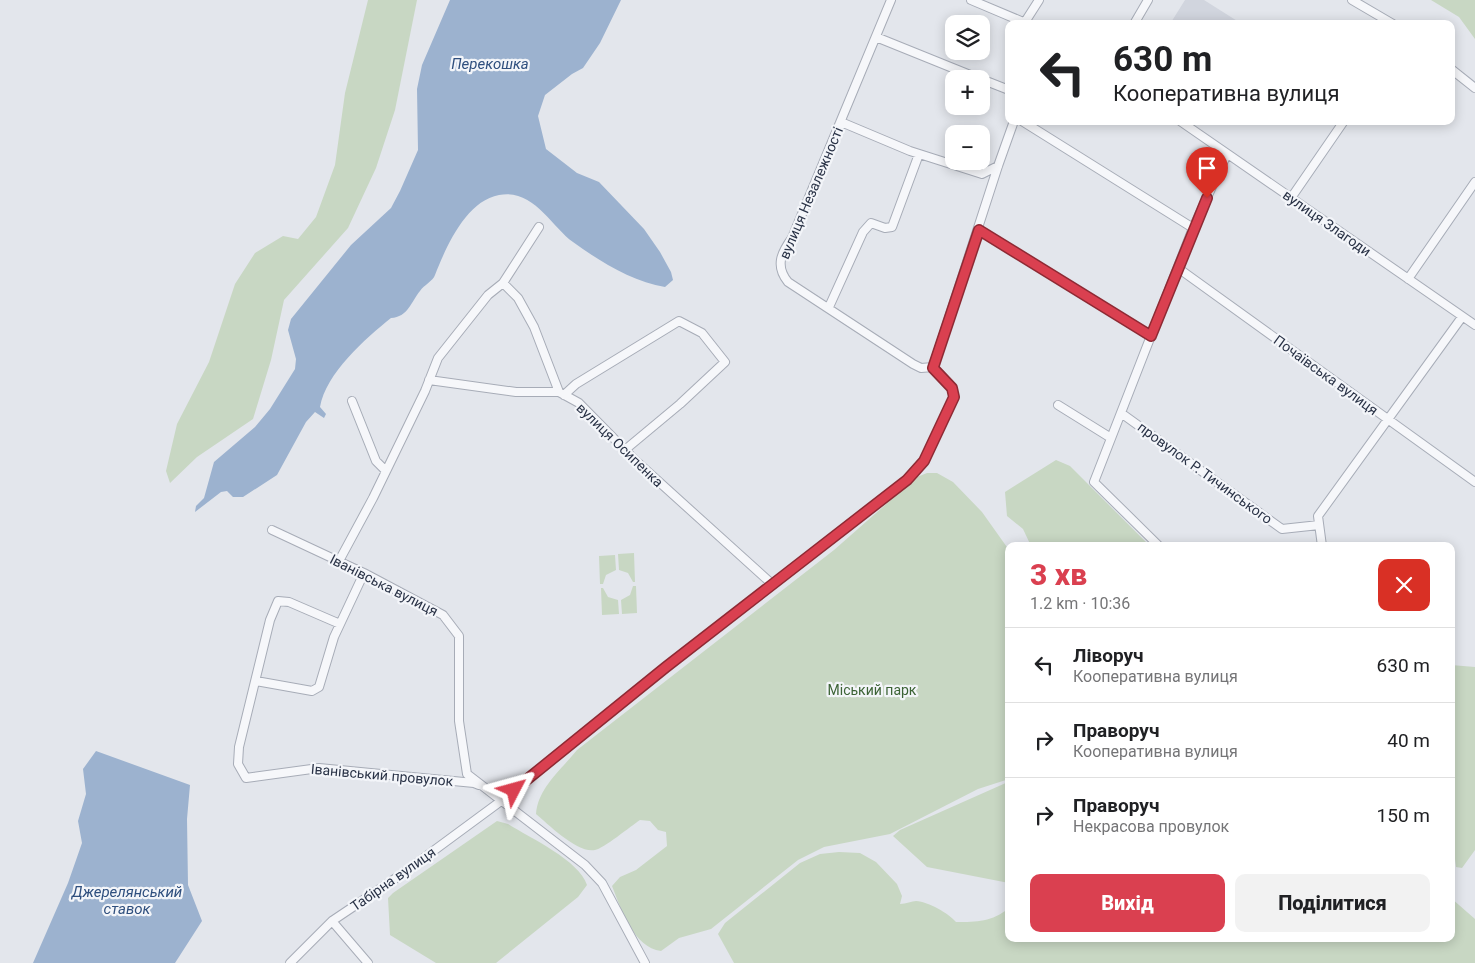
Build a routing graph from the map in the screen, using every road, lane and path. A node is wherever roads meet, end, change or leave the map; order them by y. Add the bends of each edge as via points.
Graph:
1 (891, 0) edge
2 (972, 0) edge
3 (1039, 0) edge
4 (1148, 0) edge
5 (1352, 0) edge
6 (1020, 20) edge
7 (1029, 20) edge
8 (1136, 20) edge
9 (1386, 20) edge
10 (876, 37) junction
11 (958, 70) edge
12 (1455, 72) edge
13 (990, 83) edge
14 (1005, 88) edge
15 (1475, 88) edge
16 (841, 122) junction
17 (1013, 125) edge
18 (1028, 125) edge
19 (1186, 125) edge
20 (1341, 125) edge
21 (919, 154) junction
22 (1227, 154) junction
23 (998, 166) junction
24 (1475, 182) edge
25 (1291, 198) junction
26 (539, 227) dead end
27 (1193, 228) junction
28 (979, 230) junction
29 (1178, 268) junction
30 (1408, 279) junction
31 (503, 282) junction
32 (829, 307) junction
33 (1462, 317) junction
34 (1475, 325) edge
35 (1151, 336) junction
36 (933, 368) junction
37 (429, 380) junction
38 (562, 394) junction
39 (352, 401) dead end
40 (1058, 405) dead end
41 (1121, 413) junction
42 (1387, 419) junction
43 (1111, 438) junction
44 (626, 449) junction
45 (386, 471) junction
46 (1475, 482) edge
47 (1319, 525) junction
48 (272, 530) dead end
49 (1155, 542) edge
50 (1321, 542) edge
51 (339, 561) junction
52 (364, 573) junction
53 (772, 584) junction
54 (340, 624) junction
55 (256, 681) junction
56 (487, 789) junction
57 (501, 801) junction
58 (332, 921) junction
59 (290, 963) edge
60 (368, 963) edge
61 (645, 963) edge

1 - 10 street, вулиця Незалежності
2 - 6 street
3 - 7 street
4 - 8 street
5 - 9 street
10 - 11 street
10 - 16 street, вулиця Незалежності
12 - 15 street
13 - 14 street
16 - 21 street
16 - 32 street, вулиця Незалежності via 781,257 780,268 788,282
17 - 23 street
18 - 27 street
19 - 22 street, вулиця Злагоди
20 - 25 street
21 - 23 street via 982,174
21 - 32 street via 892,227 871,223 863,232
22 - 25 street, вулиця Злагоди
22 - 27 street
23 - 28 street
24 - 30 street
25 - 30 street, вулиця Злагоди
26 - 31 street
27 - 29 street
28 - 35 street
28 - 36 street
29 - 35 street
29 - 42 street, Почаївська вулиця
30 - 33 street, вулиця Злагоди
31 - 37 street via 488,295 438,358
31 - 38 street via 518,298 534,327
32 - 36 street, вулиця Незалежності via 913,364
33 - 34 street, вулиця Злагоди
33 - 42 street
35 - 41 street
36 - 53 street, Табірна вулиця via 952,388 954,397 924,461 907,480
37 - 38 street via 516,392
37 - 45 street
38 - 44 street, вулиця Осипенка via 579,403
38 - 44 street via 679,320 702,333 725,362
39 - 45 street via 376,461
40 - 43 street
41 - 43 street
41 - 47 street, провулок Р. Тичинського via 1282,529
42 - 46 street, Почаївська вулиця
42 - 47 street via 1318,516
43 - 49 street via 1094,482
44 - 53 street, вулиця Осипенка
45 - 51 street
47 - 50 street
48 - 51 street, Іванівська вулиця
51 - 52 street, Іванівська вулиця
52 - 54 street
52 - 56 street, Іванівська вулиця via 443,615 459,636 459,721 467,774
53 - 57 street, Табірна вулиця
54 - 55 street via 319,687 312,691
54 - 55 street via 289,602 278,601 270,620
55 - 56 street, Іванівський провулок via 239,747 238,764 246,778 319,768 474,783
56 - 57 street, Іванівська вулиця
57 - 58 street, Табірна вулиця
57 - 61 street, Іванівська вулиця via 585,865 602,883
58 - 59 street, Табірна вулиця
58 - 60 street

